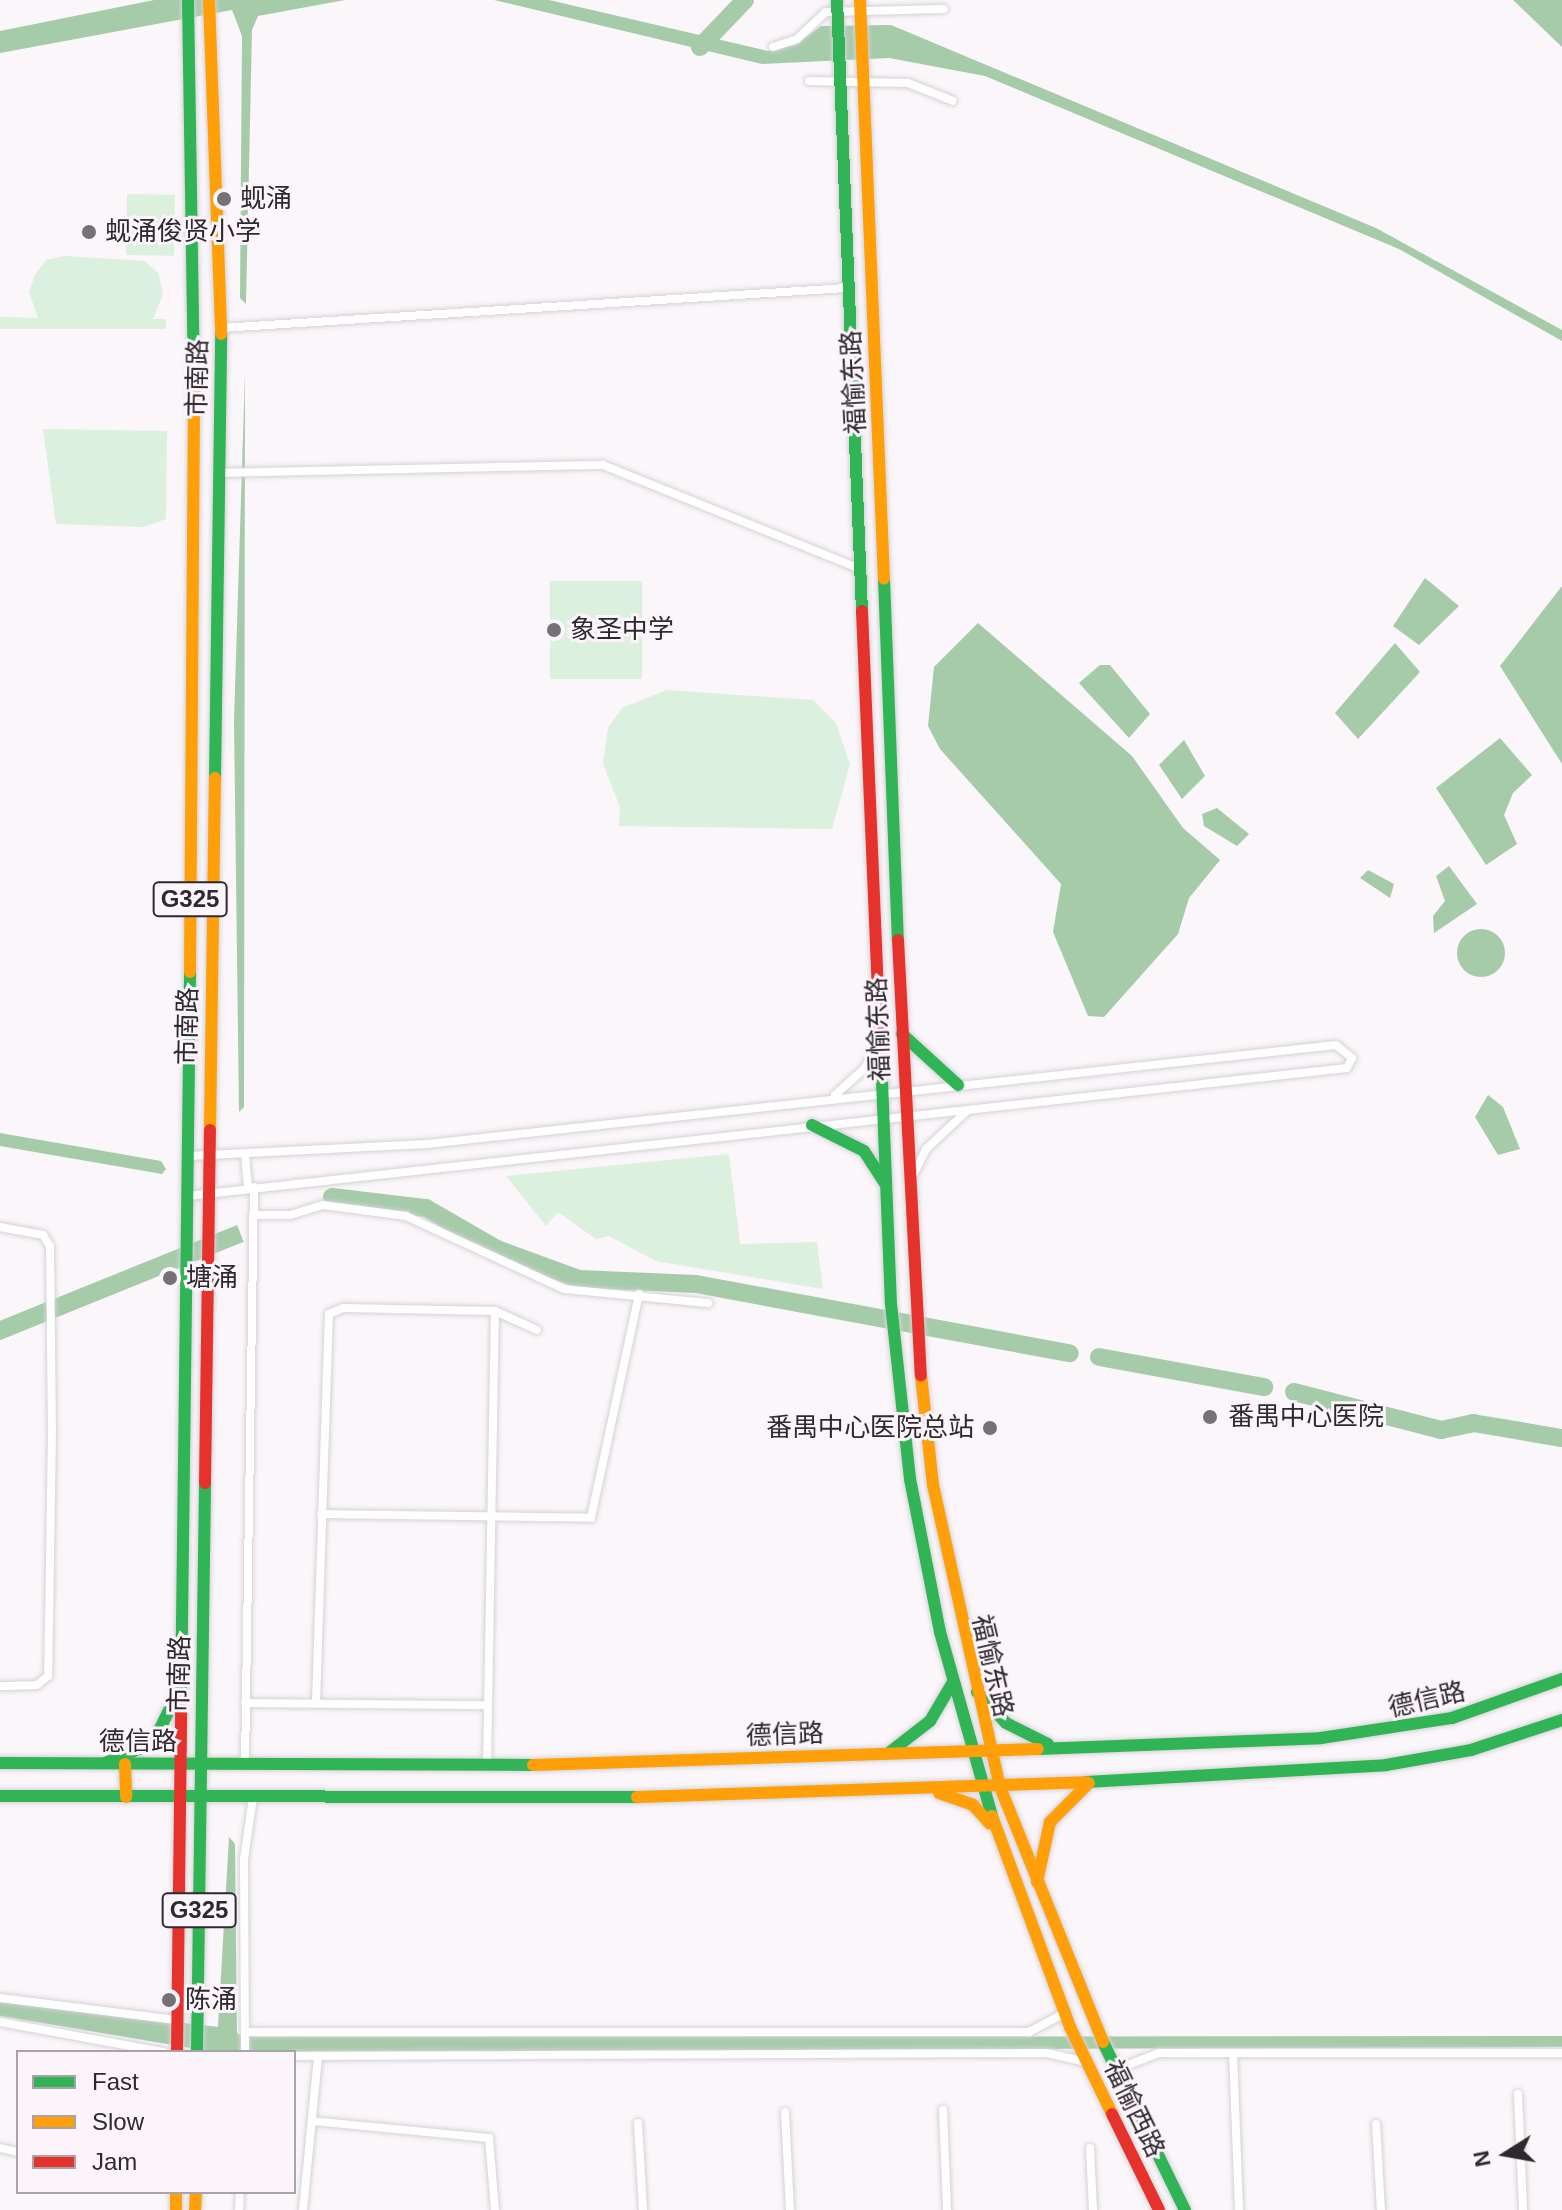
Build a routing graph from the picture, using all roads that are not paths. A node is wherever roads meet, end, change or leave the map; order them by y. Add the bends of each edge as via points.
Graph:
1 (188, 0) edge
2 (209, 0) edge
3 (860, 8) edge
4 (944, 9) dead end
5 (837, 10) edge
6 (773, 47) dead end
7 (809, 81) dead end
8 (839, 81) junction
9 (862, 81) junction
10 (953, 101) dead end
11 (840, 151) junction
12 (864, 151) junction
13 (846, 288) junction
14 (221, 328) junction
15 (218, 473) junction
16 (861, 569) junction
17 (901, 1033) junction
18 (880, 1042) junction
19 (958, 1085) junction
20 (903, 1091) junction
21 (882, 1092) junction
22 (826, 1099) junction
23 (970, 1109) junction
24 (905, 1115) junction
25 (883, 1118) junction
26 (209, 1119) junction
27 (185, 1120) junction
28 (812, 1125) junction
29 (245, 1154) junction
30 (208, 1155) junction
31 (184, 1157) junction
32 (886, 1184) junction
33 (908, 1186) junction
34 (251, 1188) junction
35 (208, 1193) junction
36 (184, 1196) junction
37 (909, 1200) junction
38 (887, 1201) junction
39 (253, 1215) junction
40 (0, 1227) edge
41 (207, 1229) junction
42 (183, 1230) junction
43 (639, 1294) junction
44 (708, 1303) dead end
45 (495, 1311) junction
46 (537, 1330) dead end
47 (321, 1514) junction
48 (491, 1517) junction
49 (1562, 1679) edge
50 (953, 1682) junction
51 (177, 1685) junction
52 (0, 1686) edge
53 (973, 1686) junction
54 (245, 1703) junction
55 (316, 1703) junction
56 (488, 1705) junction
57 (1562, 1720) edge
58 (1055, 1747) junction
59 (970, 1750) junction
60 (988, 1750) junction
61 (887, 1753) junction
62 (0, 1763) edge
63 (105, 1763) junction
64 (125, 1764) junction
65 (177, 1764) junction
66 (201, 1764) junction
67 (245, 1765) junction
68 (487, 1766) junction
69 (1089, 1782) junction
70 (981, 1787) junction
71 (1000, 1787) junction
72 (921, 1790) junction
73 (0, 1796) edge
74 (126, 1797) junction
75 (177, 1797) junction
76 (200, 1797) junction
77 (253, 1797) junction
78 (996, 1833) junction
79 (1037, 1885) junction
80 (0, 1998) edge
81 (1064, 2013) junction
82 (177, 2021) junction
83 (0, 2022) edge
84 (1070, 2027) joint
85 (1100, 2028) joint
86 (245, 2034) junction
87 (152, 2050) edge
88 (177, 2050) edge
89 (197, 2050) edge
90 (245, 2050) edge
91 (1233, 2053) junction
92 (1562, 2053) edge
93 (296, 2056) edge
94 (318, 2056) junction
95 (1084, 2058) junction
96 (1115, 2070) junction
97 (1518, 2094) dead end
98 (943, 2110) dead end
99 (785, 2112) dead end
100 (312, 2121) junction
101 (638, 2123) dead end
102 (1376, 2124) dead end
103 (1090, 2148) dead end
104 (303, 2210) edge
105 (495, 2210) edge
106 (643, 2210) edge
107 (790, 2210) edge
108 (947, 2210) edge
109 (1093, 2210) edge
110 (1159, 2210) edge
111 (1185, 2210) edge
112 (1239, 2210) edge
113 (1381, 2210) edge
114 (1523, 2210) edge

1 - 27 main road, 市南路 / G325 via 193,698
2 - 14 main road, 市南路 / G325
3 - 4 street
3 - 5 street
3 - 9 main road, 福愉东路
5 - 6 street
5 - 8 main road, 福愉东路
7 - 8 street
8 - 9 street
8 - 11 main road, 福愉东路
9 - 10 street via 923,86
9 - 12 main road, 福愉东路
11 - 12 main road
11 - 13 main road, 福愉东路
12 - 17 main road, 福愉东路
13 - 14 street
13 - 16 main road, 福愉东路
14 - 15 main road, 市南路 / G325
15 - 16 street via 603,465
15 - 26 main road, 市南路 / G325
16 - 18 main road, 福愉东路
17 - 19 main road
17 - 20 main road, 福愉东路
18 - 21 main road, 福愉东路
18 - 22 street via 851,1084
19 - 20 street
19 - 23 street via 1336,1045 1352,1058 1347,1068
20 - 21 street
20 - 24 main road, 福愉东路
21 - 22 street
21 - 25 main road, 福愉东路
22 - 29 street via 427,1144
23 - 24 street
23 - 33 street via 926,1149
24 - 25 street
24 - 33 main road, 福愉东路
25 - 28 street
25 - 32 main road, 福愉东路
26 - 27 main road
26 - 30 main road, 市南路 / G325
27 - 31 main road, 市南路 / G325
28 - 32 main road via 864,1151
28 - 34 street
29 - 30 street
29 - 34 street
30 - 31 street
30 - 35 main road, 市南路 / G325
31 - 36 main road, 市南路 / G325
32 - 38 main road, 福愉东路
33 - 37 main road, 福愉东路
34 - 35 street
34 - 39 street
35 - 36 street
35 - 41 main road, 市南路 / G325
36 - 42 main road, 市南路 / G325
37 - 38 main road
37 - 53 main road, 福愉东路 via 917,1351 933,1485
38 - 50 main road, 福愉东路 via 894,1345 915,1510
39 - 43 street via 290,1215 323,1205 406,1216 564,1289
39 - 54 street
40 - 52 street via 43,1235 50,1246 52,1431 48,1676 37,1685
41 - 42 main road
41 - 66 main road, 市南路 / G325
42 - 51 main road, 市南路 / G325
43 - 44 street
43 - 48 street via 591,1518
45 - 46 street
45 - 47 street via 343,1308 329,1314
45 - 48 street
47 - 48 street
47 - 55 street
48 - 56 street
49 - 58 main road, 德信路 via 1466,1714 1376,1734
50 - 59 main road, 福愉东路
50 - 61 main road via 930,1721
51 - 63 main road via 153,1743
51 - 65 main road, 市南路 / G325
53 - 58 main road via 1006,1723
53 - 60 main road, 福愉东路
54 - 55 street
54 - 67 street
55 - 56 street
56 - 68 street
57 - 69 main road, 德信路 via 1471,1750 1386,1765
58 - 60 main road, 德信路
59 - 60 main road, 德信路
59 - 61 main road, 德信路
59 - 70 main road, 福愉东路
60 - 71 main road, 福愉东路
61 - 68 main road, 德信路
62 - 63 main road, 德信路
63 - 64 main road, 德信路
64 - 65 main road, 德信路
64 - 74 main road
65 - 66 main road, 德信路
65 - 75 main road, 市南路 / G325
66 - 67 main road, 德信路
66 - 76 main road, 市南路 / G325
67 - 68 main road, 德信路
69 - 71 main road, 德信路
69 - 79 main road via 1050,1822
70 - 71 main road, 德信路
70 - 72 main road, 德信路
70 - 78 main road, 福愉东路
71 - 79 main road, 福愉东路
72 - 77 main road, 德信路
72 - 78 main road via 973,1805
73 - 74 main road, 德信路
74 - 75 main road, 德信路
75 - 76 main road, 德信路
75 - 82 main road, 市南路 / G325
76 - 77 main road, 德信路
76 - 89 main road, 市南路 / G325
77 - 86 street via 244,1859
78 - 81 main road, 福愉东路
79 - 85 main road, 福愉东路
80 - 82 street
81 - 84 main road, 福愉东路
81 - 86 street via 1029,2032
82 - 88 main road, 市南路 / G325
83 - 87 street
84 - 95 main road, 福愉西路
85 - 96 main road, 福愉西路
86 - 90 street
91 - 92 street
91 - 96 street via 1149,2053
91 - 112 street
93 - 94 street
94 - 95 street via 1047,2053
94 - 100 street
95 - 110 main road, 福愉西路
96 - 111 main road, 福愉西路
97 - 114 street
98 - 108 street
99 - 107 street
100 - 104 street
100 - 105 street via 489,2138
101 - 106 street
102 - 113 street
103 - 109 street

